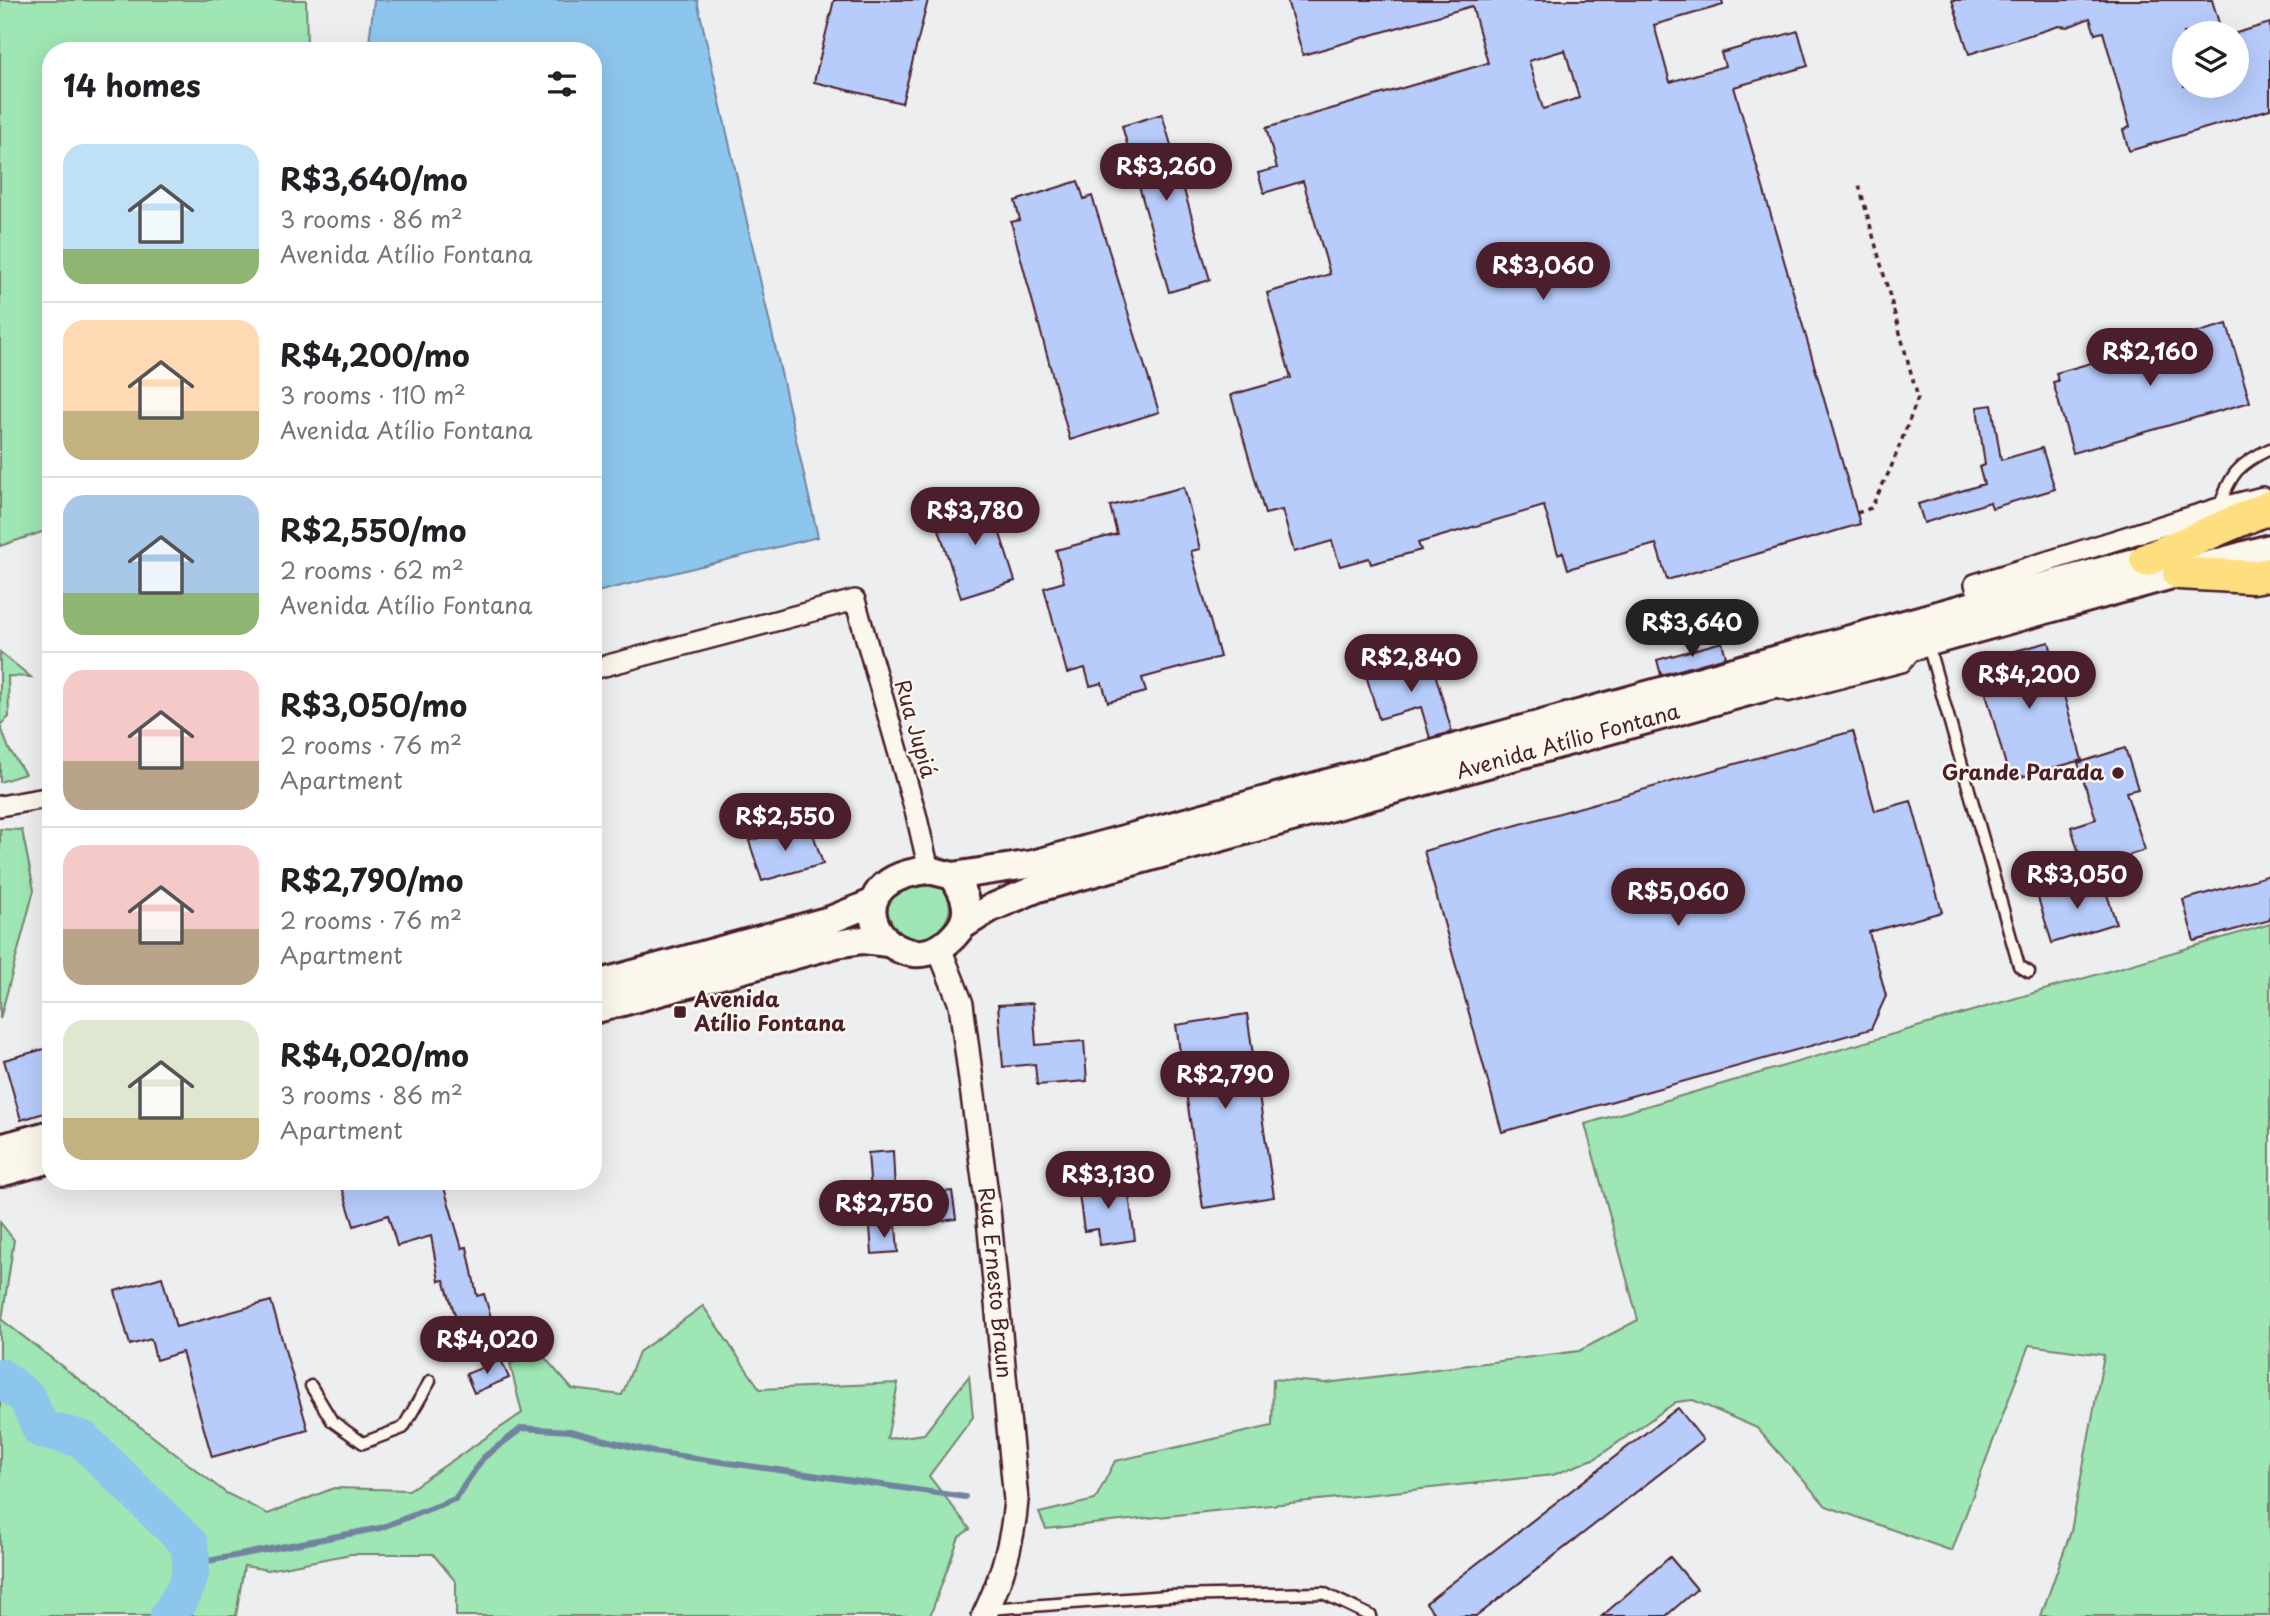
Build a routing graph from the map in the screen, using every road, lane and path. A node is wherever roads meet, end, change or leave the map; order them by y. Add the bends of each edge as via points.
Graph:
1 (1858, 185) dead end
2 (2270, 449) edge
3 (2270, 495) edge
4 (2270, 507) edge
5 (2219, 508) junction
6 (1857, 513) dead end
7 (2270, 525) edge
8 (2270, 548) edge
9 (2146, 560) junction
10 (2179, 573) junction
11 (2270, 573) edge
12 (1978, 593) junction
13 (1924, 642) junction
14 (602, 667) edge
15 (42, 799) edge
16 (0, 806) edge
17 (941, 873) junction
18 (872, 903) junction
19 (962, 926) junction
20 (888, 943) junction
21 (939, 948) junction
22 (2029, 972) dead end
23 (602, 983) edge
24 (602, 1008) edge
25 (42, 1136) edge
26 (0, 1148) edge
27 (42, 1161) edge
28 (0, 1173) edge
29 (430, 1381) dead end
30 (311, 1386) dead end
31 (986, 1613) edge
32 (1371, 1616) edge

1 - 6 path via 1918,398 1871,508
2 - 5 lane via 2234,472
3 - 5 street
4 - 9 highway
5 - 12 street
7 - 9 main road, Avenida Atílio Fontana
8 - 10 main road, Avenida Atílio Fontana
9 - 12 main road, Avenida Atílio Fontana
10 - 11 highway via 2253,577
10 - 13 main road, Avenida Atílio Fontana
12 - 17 main road, Avenida Atílio Fontana via 1033,864
13 - 19 main road, Avenida Atílio Fontana via 1038,888
13 - 22 lane via 2019,967
14 - 17 street, Rua Jupiá via 855,600 916,814
15 - 16 street
17 - 18 main road via 914,872 900,877
17 - 19 main road via 963,891 967,908
18 - 20 main road via 877,932
18 - 23 main road via 830,920
19 - 21 main road
20 - 21 main road via 920,953
20 - 24 main road via 836,944
21 - 31 street, Rua Ernesto Braun via 961,1004 988,1209 1016,1500 1011,1541
25 - 26 main road
27 - 28 main road
29 - 30 lane via 403,1428 363,1443 332,1421
31 - 32 lane via 1167,1596 1323,1593

